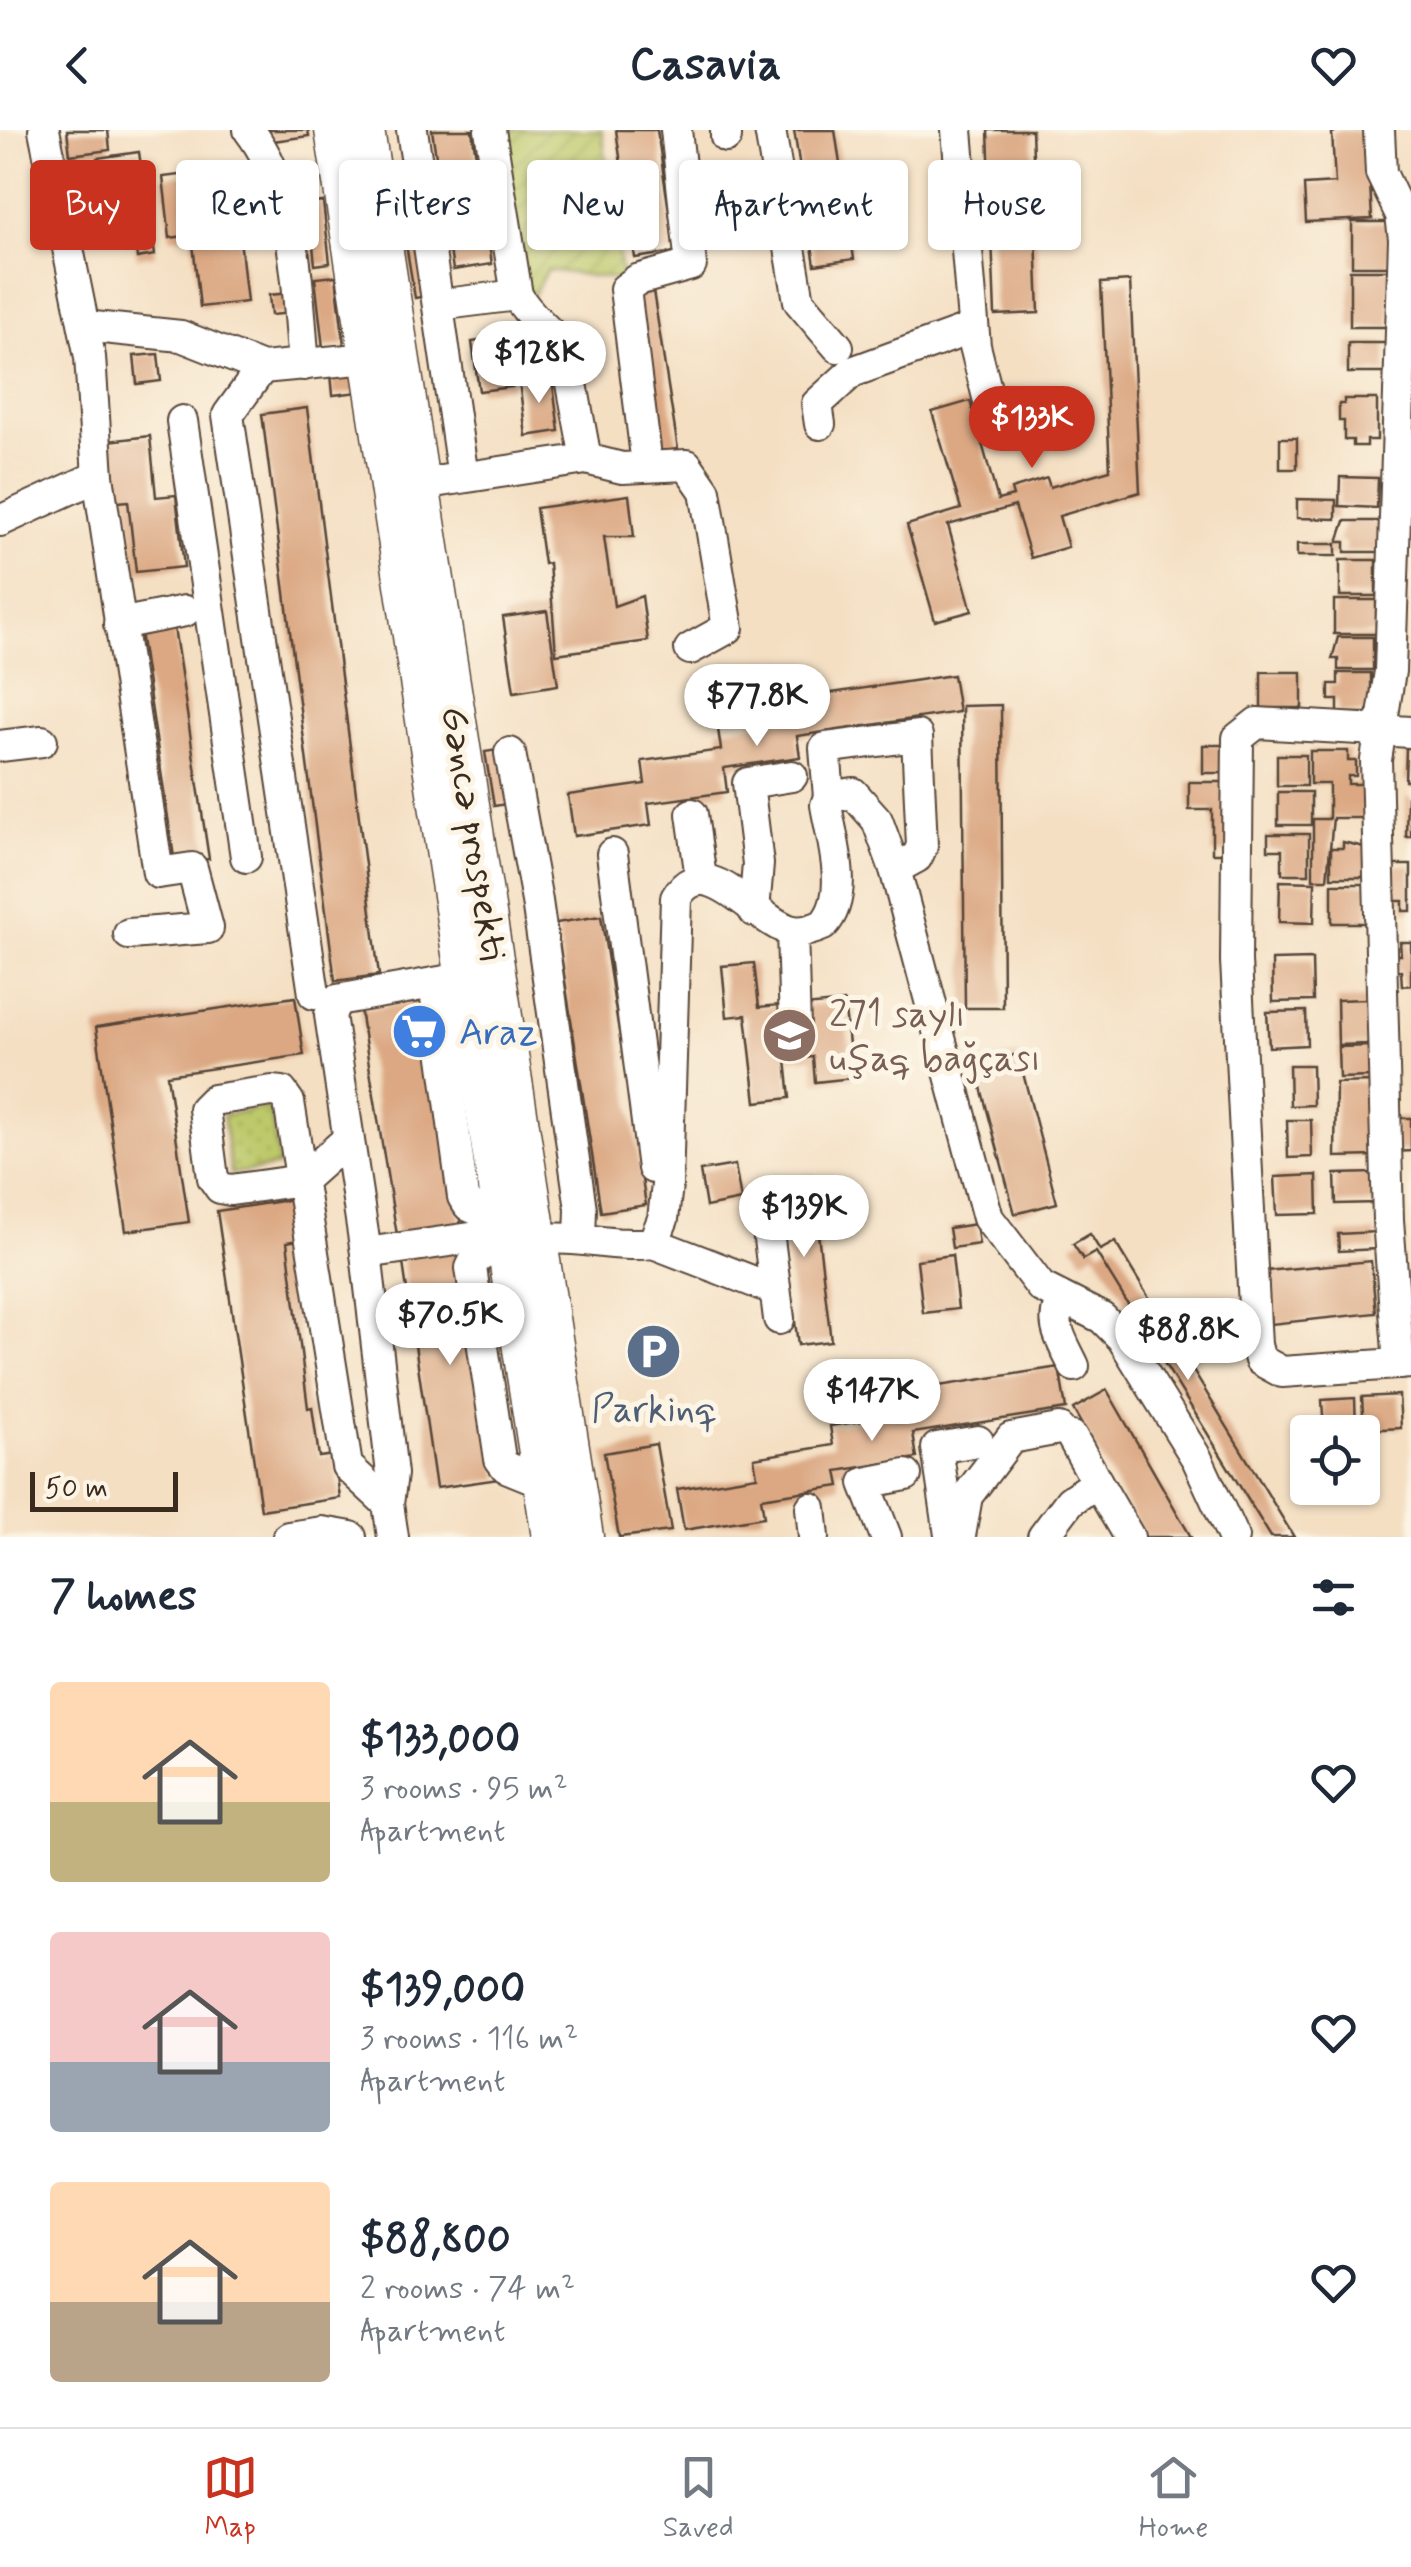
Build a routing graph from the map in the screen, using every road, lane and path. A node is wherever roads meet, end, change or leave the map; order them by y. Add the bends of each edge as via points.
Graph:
1 (44, 130) edge
2 (248, 130) edge
3 (334, 130) edge
4 (365, 130) edge
5 (412, 130) edge
6 (490, 130) edge
7 (676, 130) edge
8 (770, 130) edge
9 (957, 130) edge
10 (1378, 130) edge
11 (517, 295) junction
12 (438, 305) junction
13 (84, 326) junction
14 (973, 328) junction
15 (838, 347) dead end
16 (369, 358) junction
17 (304, 365) junction
18 (262, 368) junction
19 (994, 421) dead end
20 (182, 422) dead end
21 (820, 424) dead end
22 (645, 449) dead end
23 (586, 459) junction
24 (98, 476) junction
25 (463, 476) junction
26 (421, 484) junction
27 (0, 521) edge
28 (186, 611) dead end
29 (120, 624) junction
30 (690, 649) dead end
31 (1397, 732) edge
32 (42, 741) dead end
33 (0, 746) edge
34 (510, 753) dead end
35 (792, 776) dead end
36 (830, 797) junction
37 (692, 814) dead end
38 (612, 854) dead end
39 (220, 862) junction
40 (895, 869) junction
41 (701, 878) junction
42 (754, 911) junction
43 (792, 931) junction
44 (129, 934) dead end
45 (477, 938) junction
46 (451, 980) junction
47 (314, 994) dead end
48 (795, 1028) dead end
49 (348, 1138) junction
50 (667, 1185) junction
51 (765, 1207) dead end
52 (513, 1233) junction
53 (580, 1238) junction
54 (653, 1242) junction
55 (366, 1254) junction
56 (1062, 1300) junction
57 (1405, 1363) edge
58 (1074, 1366) dead end
59 (978, 1441) dead end
60 (906, 1475) dead end
61 (1097, 1482) junction
62 (388, 1504) junction
63 (952, 1536) edge
64 (288, 1537) edge
65 (351, 1537) edge
66 (393, 1537) edge
67 (551, 1537) edge
68 (584, 1537) edge
69 (886, 1537) edge
70 (1043, 1537) edge
71 (1129, 1537) edge
72 (1233, 1537) edge

1 - 13 street
2 - 17 street via 267,153 280,189
3 - 16 main road, Gəncə prospekti
4 - 26 main road, Gəncə prospekti
5 - 12 street
6 - 11 street
7 - 22 street via 691,265 625,289
8 - 15 street via 799,301
9 - 14 street
10 - 31 street via 1381,173 1401,214 1404,238 1390,671
11 - 12 street
11 - 23 street via 567,357
12 - 25 street
13 - 18 street via 181,336
13 - 24 street
14 - 19 street
14 - 21 street via 852,372 818,404
16 - 17 street
16 - 45 main road, Gəncə prospekti
17 - 18 street
18 - 47 street via 228,414
20 - 39 street
23 - 25 street
23 - 30 street via 622,468 687,466 706,491 728,628
24 - 27 street
24 - 29 street
25 - 26 street
26 - 45 main road, Gəncə prospekti
28 - 29 street
29 - 39 street via 158,872
31 - 57 street via 1376,760 1388,1220
31 - 57 street via 1257,723 1238,738 1236,961 1260,1360 1282,1372
32 - 33 street
34 - 53 street via 537,901
35 - 42 street via 748,782 758,864
36 - 40 street via 852,793 866,803
36 - 40 street via 825,748 917,736 922,846 917,858
36 - 43 street via 838,902 824,926
37 - 41 street
38 - 50 street via 655,1180
39 - 44 street via 208,928
40 - 56 street via 988,1218 1026,1270
41 - 42 street
41 - 50 street via 676,898
42 - 43 street
43 - 48 street
45 - 46 main road, Gəncə prospekti
45 - 52 main road, Gəncə prospekti
46 - 49 street via 332,1004
46 - 52 main road, Gəncə prospekti
49 - 55 street
49 - 62 street via 302,1180 347,1466
50 - 54 street
51 - 54 street via 777,1304
52 - 53 street
52 - 55 street
52 - 67 main road, Gəncə prospekti
52 - 68 main road, Gəncə prospekti
53 - 54 street
55 - 62 street via 392,1474
56 - 58 street via 1055,1325
56 - 72 street via 1102,1318 1122,1338 1198,1459
59 - 63 street via 937,1448
60 - 69 street via 865,1482
61 - 63 street via 1065,1433 1011,1438 967,1496
61 - 70 street via 1070,1501
61 - 71 street
62 - 66 street
64 - 65 street

